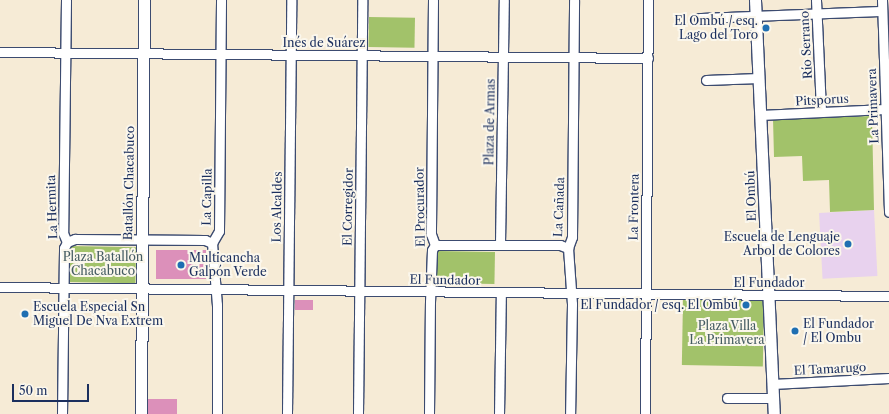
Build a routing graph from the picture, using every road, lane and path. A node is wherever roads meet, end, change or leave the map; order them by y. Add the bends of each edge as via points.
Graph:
1 (66, 0) edge
2 (144, 0) edge
3 (221, 0) edge
4 (291, 0) edge
5 (362, 0) edge
6 (433, 0) edge
7 (504, 0) edge
8 (574, 0) edge
9 (648, 0) edge
10 (755, 0) edge
11 (816, 0) edge
12 (882, 0) edge
13 (882, 11) junction
14 (816, 14) junction
15 (756, 16) junction
16 (699, 18) dead end
17 (0, 52) edge
18 (65, 53) junction
19 (143, 54) junction
20 (220, 54) junction
21 (291, 55) junction
22 (362, 55) junction
23 (432, 56) junction
24 (504, 57) junction
25 (574, 57) junction
26 (648, 58) junction
27 (759, 78) junction
28 (706, 80) dead end
29 (886, 103) edge
30 (821, 112) junction
31 (760, 115) junction
32 (889, 212) edge
33 (142, 240) junction
34 (67, 242) junction
35 (212, 243) junction
36 (500, 244) junction
37 (435, 245) junction
38 (568, 248) junction
39 (0, 287) edge
40 (64, 287) junction
41 (141, 288) junction
42 (214, 289) junction
43 (288, 290) junction
44 (359, 291) junction
45 (432, 292) junction
46 (501, 292) junction
47 (570, 293) junction
48 (645, 294) junction
49 (768, 295) junction
50 (889, 296) edge
51 (889, 378) edge
52 (772, 384) junction
53 (727, 398) dead end
54 (773, 398) junction
55 (62, 414) edge
56 (141, 414) edge
57 (217, 414) edge
58 (287, 414) edge
59 (358, 414) edge
60 (429, 414) edge
61 (499, 414) edge
62 (570, 414) edge
63 (645, 414) edge
64 (774, 414) edge

1 - 18 street, La Hermita
2 - 19 street, Batallón Chacabuco
3 - 20 street, La Capilla
4 - 21 street, Los Alcaldes
5 - 22 street, El Corregidor
6 - 23 street, El Procurador
7 - 24 street, Plaza de Armas
8 - 25 street, La Cañada
9 - 26 street, La Frontera
10 - 15 street, El Ombú
11 - 14 street, Río Serrano
12 - 13 street, La Primavera
13 - 14 street
13 - 29 street, La Primavera
14 - 15 street
14 - 30 street, Río Serrano
15 - 16 street
15 - 27 street, El Ombú
17 - 18 street, Inés de Suárez
18 - 19 street, Inés de Suárez
18 - 34 street, La Hermita via 62,233
19 - 20 street, Inés de Suárez
19 - 33 street, Batallón Chacabuco
20 - 21 street, Inés de Suárez
20 - 35 street, La Capilla via 219,231
21 - 22 street, Inés de Suárez
21 - 43 street, Los Alcaldes
22 - 23 street, Inés de Suárez
22 - 44 street, El Corregidor
23 - 24 street, Inés de Suárez
23 - 37 street, El Procurador via 431,234
24 - 25 street, Inés de Suárez
24 - 36 street, Plaza de Armas
25 - 26 street, Inés de Suárez
25 - 38 street, La Cañada via 572,237
26 - 48 street, La Frontera
27 - 28 street
27 - 31 street, El Ombú
29 - 30 street, Pitsporus
29 - 32 street, La Primavera
30 - 31 street, Pitsporus
31 - 49 street, El Ombú
33 - 34 street
33 - 35 street via 205,240
33 - 41 street, Batallón Chacabuco
34 - 40 street, La Hermita via 64,248
35 - 42 street, La Capilla via 215,250
36 - 37 street
36 - 38 street via 560,245
37 - 45 street, El Procurador via 432,250
38 - 47 street, La Cañada
39 - 40 street, El Fundador
40 - 41 street, El Fundador
40 - 55 street, La Hermita
41 - 42 street, El Fundador
41 - 56 street, Batallón Chacabuco
42 - 43 street, El Fundador
42 - 57 street, La Capilla via 217,305
43 - 44 street, El Fundador
43 - 58 street, Los Alcaldes
44 - 45 street, El Fundador
44 - 59 street, El Corregidor
45 - 46 street, El Fundador
45 - 60 street, El Procurador
46 - 47 street, El Fundador
46 - 61 street
47 - 48 street, El Fundador
47 - 62 street, La Cañada
48 - 49 street, El Fundador
48 - 63 street, La Frontera
49 - 50 street, El Fundador
49 - 52 street, El Ombú
51 - 52 street, El Tamarugo
52 - 54 street, El Ombú
53 - 54 street
54 - 64 street, El Ombú

